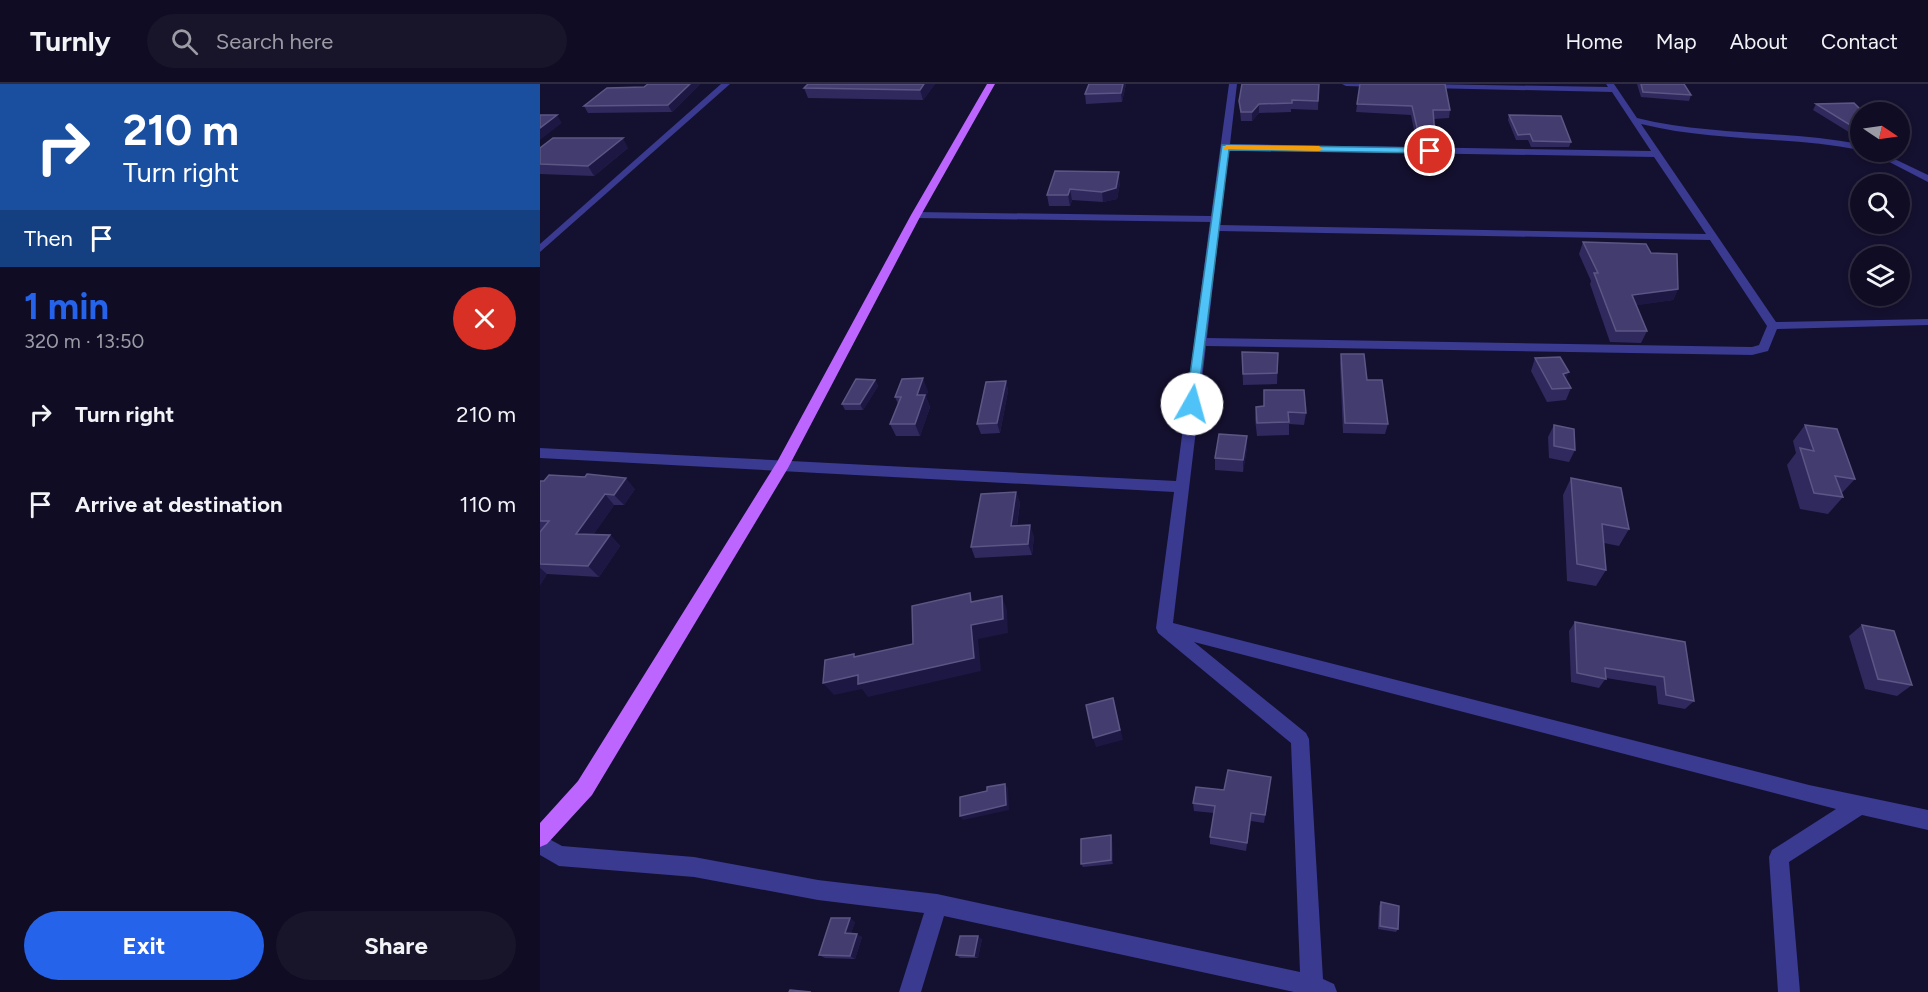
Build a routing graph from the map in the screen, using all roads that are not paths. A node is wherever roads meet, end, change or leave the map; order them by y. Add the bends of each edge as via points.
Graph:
1 (726, 84) edge
2 (991, 84) edge
3 (1233, 84) edge
4 (1346, 84) edge
5 (1359, 84) edge
6 (1394, 85) edge
7 (1417, 85) edge
8 (1475, 85) edge
9 (1612, 87) edge
10 (1634, 120) junction
11 (1850, 145) edge
12 (1225, 147) junction
13 (1657, 154) junction
14 (1894, 162) edge
15 (1928, 179) edge
16 (916, 215) junction
17 (1215, 224) junction
18 (1713, 237) junction
19 (540, 249) edge
20 (1928, 322) edge
21 (1773, 326) junction
22 (1199, 342) junction
23 (541, 454) edge
24 (783, 464) junction
25 (1182, 487) junction
26 (1164, 628) junction
27 (1861, 805) junction
28 (1928, 820) edge
29 (540, 837) edge
30 (540, 844) edge
31 (937, 904) junction
32 (1317, 990) edge
33 (910, 992) edge
34 (1789, 992) edge

1 - 19 street
2 - 16 main road
3 - 12 street
4 - 5 street
5 - 6 street
7 - 8 street
8 - 9 street
9 - 10 street
10 - 11 street via 1673,129 1817,139
10 - 13 street
12 - 13 street
12 - 17 street
13 - 18 street
14 - 15 street
16 - 17 street
16 - 24 main road
17 - 18 street
17 - 22 street
18 - 21 street
20 - 21 street
21 - 22 street via 1764,348 1752,351
22 - 25 street
23 - 24 street
24 - 25 street
24 - 29 main road via 585,788
25 - 26 street
26 - 27 street
26 - 32 street via 1300,739
27 - 28 street
27 - 34 street via 1779,857
30 - 31 street via 559,856 694,867 818,890
31 - 32 street
31 - 33 street

